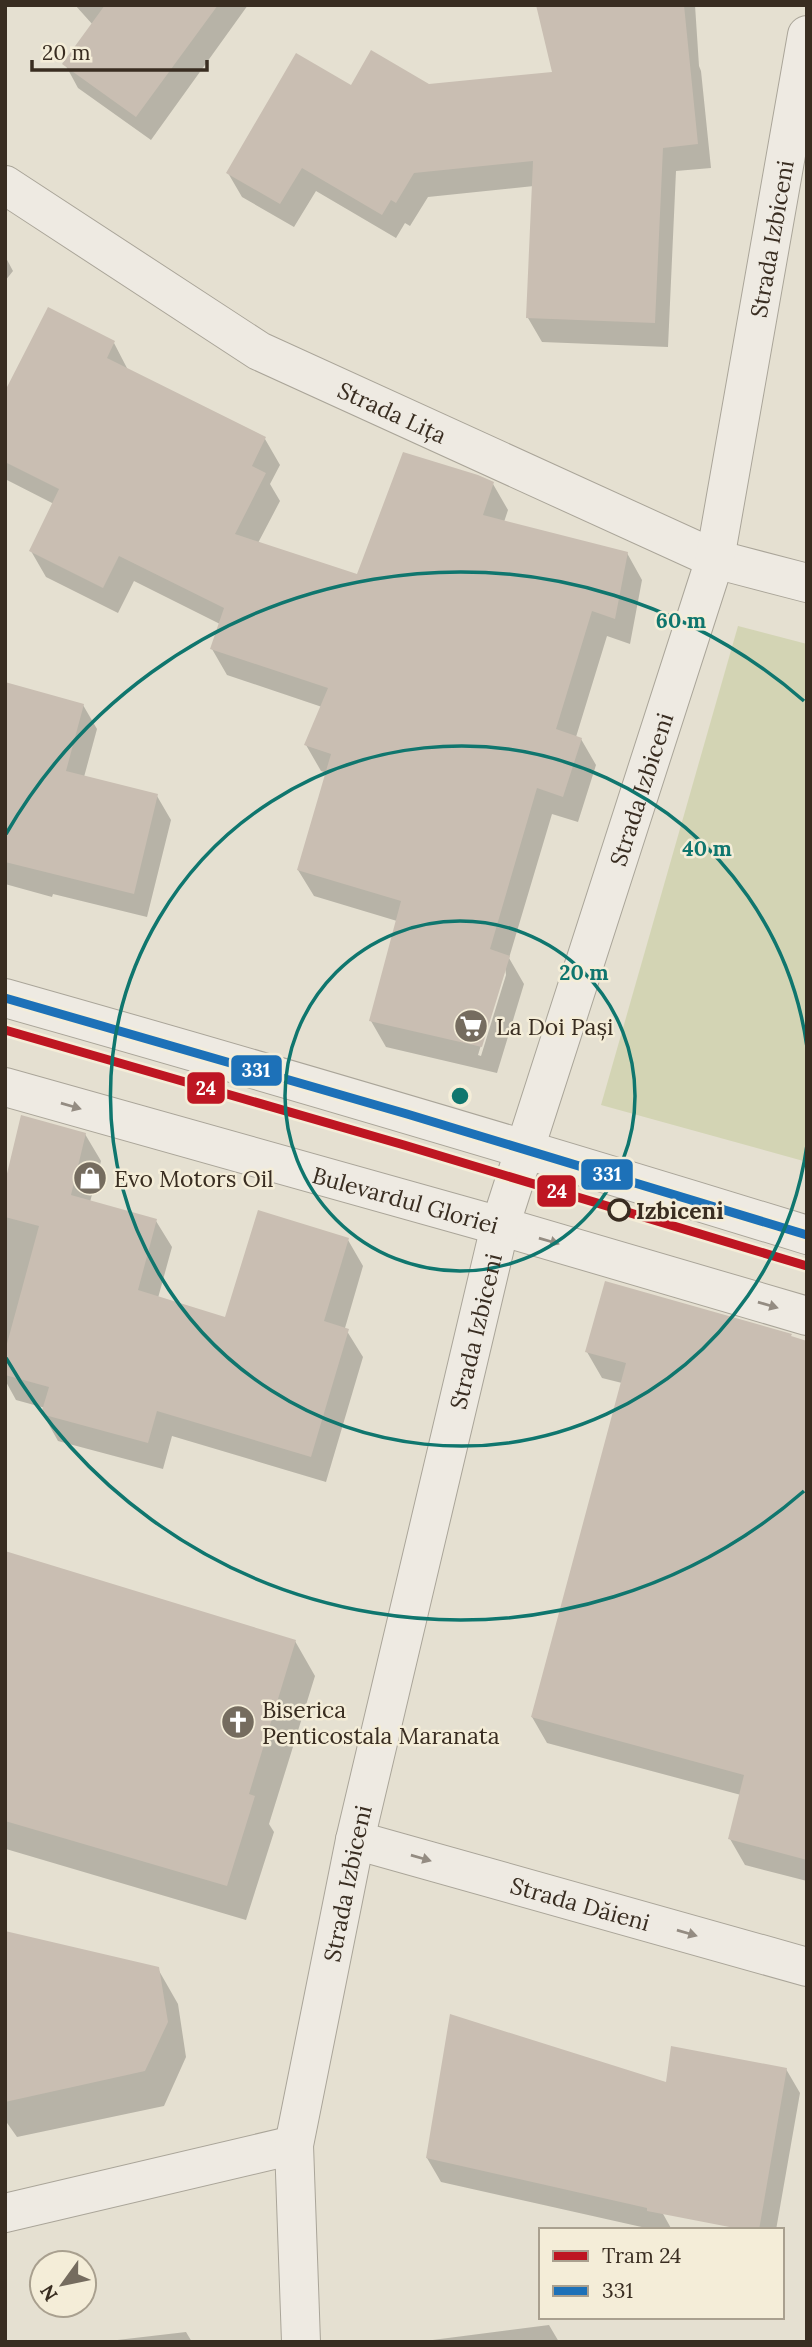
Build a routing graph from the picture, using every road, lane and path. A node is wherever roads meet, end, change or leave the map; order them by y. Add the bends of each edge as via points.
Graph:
1 (807, 35) edge
2 (5, 185) edge
3 (715, 559) junction
4 (807, 583) edge
5 (5, 998) edge
6 (5, 1087) edge
7 (524, 1147) junction
8 (500, 1226) junction
9 (807, 1234) edge
10 (807, 1316) edge
11 (355, 1840) junction
12 (807, 1967) edge
13 (294, 2145) junction
14 (5, 2213) edge
15 (301, 2342) edge

1 - 3 street, Strada Izbiceni
2 - 3 street, Strada Lița via 259,351
3 - 4 street, Strada Lița
3 - 7 street, Strada Izbiceni
5 - 7 street
6 -> 8 street, Bulevardul Gloriei
7 - 8 street, Strada Izbiceni
7 - 9 street
8 -> 10 street, Bulevardul Gloriei
8 - 11 street, Strada Izbiceni
11 -> 12 street, Strada Dăieni
11 - 13 street, Strada Izbiceni
13 - 14 street
13 - 15 street, Strada Izbiceni

